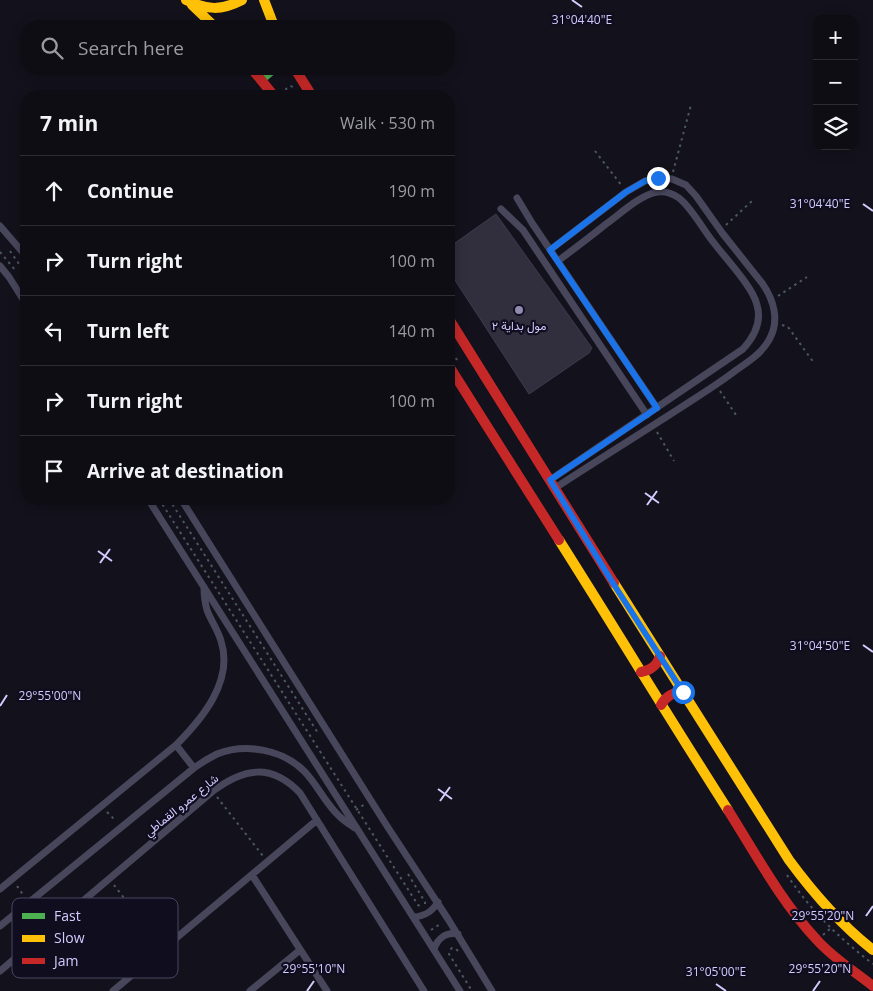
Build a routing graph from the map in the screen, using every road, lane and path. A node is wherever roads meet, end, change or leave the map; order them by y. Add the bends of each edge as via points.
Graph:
1 (187, 0) edge
2 (242, 0) edge
3 (264, 0) edge
4 (208, 20) edge
5 (272, 20) edge
6 (257, 75) edge
7 (266, 75) edge
8 (299, 75) edge
9 (261, 79) junction
10 (296, 89) dead end
11 (269, 90) edge
12 (286, 90) edge
13 (308, 90) edge
14 (691, 105) dead end
15 (595, 151) dead end
16 (672, 180) junction
17 (626, 192) junction
18 (517, 198) dead end
19 (753, 200) dead end
20 (501, 209) dead end
21 (0, 226) edge
22 (722, 232) junction
23 (539, 233) junction
24 (529, 239) junction
25 (713, 242) junction
26 (20, 249) edge
27 (10, 250) dead end
28 (550, 250) junction
29 (558, 262) junction
30 (20, 265) edge
31 (0, 266) edge
32 (807, 278) dead end
33 (20, 294) edge
34 (772, 300) junction
35 (774, 325) junction
36 (455, 329) edge
37 (814, 363) dead end
38 (455, 367) edge
39 (716, 385) junction
40 (657, 408) junction
41 (647, 415) junction
42 (738, 418) dead end
43 (653, 426) junction
44 (593, 451) junction
45 (600, 460) junction
46 (674, 460) dead end
47 (553, 484) junction
48 (152, 505) edge
49 (163, 505) edge
50 (173, 505) edge
51 (184, 505) edge
52 (217, 573) junction
53 (210, 577) junction
54 (204, 587) junction
55 (660, 656) junction
56 (641, 672) junction
57 (683, 692) junction
58 (661, 706) junction
59 (318, 733) dead end
60 (176, 745) junction
61 (194, 768) junction
62 (213, 791) junction
63 (370, 799) junction
64 (102, 805) junction
65 (357, 809) junction
66 (349, 816) junction
67 (317, 820) junction
68 (120, 827) junction
69 (358, 830) junction
70 (268, 862) junction
71 (405, 870) dead end
72 (252, 875) junction
73 (12, 879) junction
74 (110, 879) junction
75 (0, 888) edge
76 (26, 898) edge
77 (34, 898) edge
78 (87, 898) edge
79 (125, 898) edge
80 (438, 902) junction
81 (12, 916) edge
82 (414, 917) junction
83 (448, 919) junction
84 (838, 921) junction
85 (0, 926) edge
86 (820, 929) dead end
87 (425, 934) junction
88 (458, 934) junction
89 (178, 936) edge
90 (821, 937) junction
91 (300, 950) junction
92 (434, 950) junction
93 (457, 950) dead end
94 (873, 950) edge
95 (12, 961) edge
96 (0, 971) edge
97 (129, 978) edge
98 (873, 986) edge
99 (114, 991) edge
100 (250, 991) edge
101 (327, 991) edge
102 (424, 991) edge
103 (460, 991) edge
104 (472, 991) edge
105 (492, 991) edge

1 - 2 street via 202,7 218,9
1 - 4 street
3 - 5 street
6 - 9 street
7 - 9 street
8 - 13 street
9 - 11 street
10 - 12 path via 292,86
14 - 16 path
15 - 17 path
16 - 17 street via 658,178 645,181
16 - 22 street via 686,185
17 - 28 street
18 - 23 street
19 - 22 path
20 - 24 street
21 - 26 street
22 - 25 street
22 - 34 street
23 - 24 street
23 - 28 street
24 - 41 street
25 - 29 street via 678,197 658,192 634,203
25 - 40 street via 751,290 758,306 758,323 743,349
27 - 30 path
28 - 29 street
29 - 40 street
31 - 33 street
32 - 34 path
34 - 35 street
35 - 37 path via 788,327
35 - 39 street via 762,350
36 - 47 street
38 - 56 street
39 - 42 path
39 - 43 street
40 - 41 street
41 - 44 street
43 - 45 street
43 - 46 path
44 - 45 street
44 - 47 street
45 - 47 street
47 - 55 street
48 - 54 street
49 - 53 path
50 - 52 path
51 - 63 street
52 - 53 path
52 - 59 path
53 - 65 path
54 - 60 street via 207,609 222,644 224,668 206,709
54 - 66 street
55 - 56 street via 651,669
55 - 57 street
56 - 58 street
57 - 58 street via 670,695
57 - 84 street via 779,845
58 - 90 street via 775,885 802,922
60 - 61 street
60 - 64 street
61 - 68 street
61 - 69 street via 232,750 271,752 303,770 339,817
62 - 67 street, شارع عمرو القماطي via 238,776 265,773 278,776 300,793
62 - 70 path
62 - 74 street, شارع عمرو القماطي
63 - 65 path
63 - 80 street
64 - 68 path
64 - 73 street
65 - 66 path
65 - 71 path via 418,905 424,907 425,902
66 - 69 street
67 - 70 street
67 - 102 street, شارع عمرو القماطي
68 - 77 street
69 - 82 street
70 - 72 street
72 - 89 street
72 - 91 street
73 - 75 street
73 - 76 path
74 - 78 street, شارع عمرو القماطي
74 - 79 path
80 - 82 street via 424,916
80 - 83 street
81 - 85 street
82 - 87 street
83 - 87 path
83 - 88 street
84 - 90 path
84 - 94 street
86 - 90 path
87 - 92 street
88 - 92 street via 441,938
88 - 105 street
90 - 98 street via 835,957
91 - 100 street
91 - 101 street
92 - 103 street
93 - 104 path via 452,948 448,954
95 - 96 street, شارع عمرو القماطي
97 - 99 street

